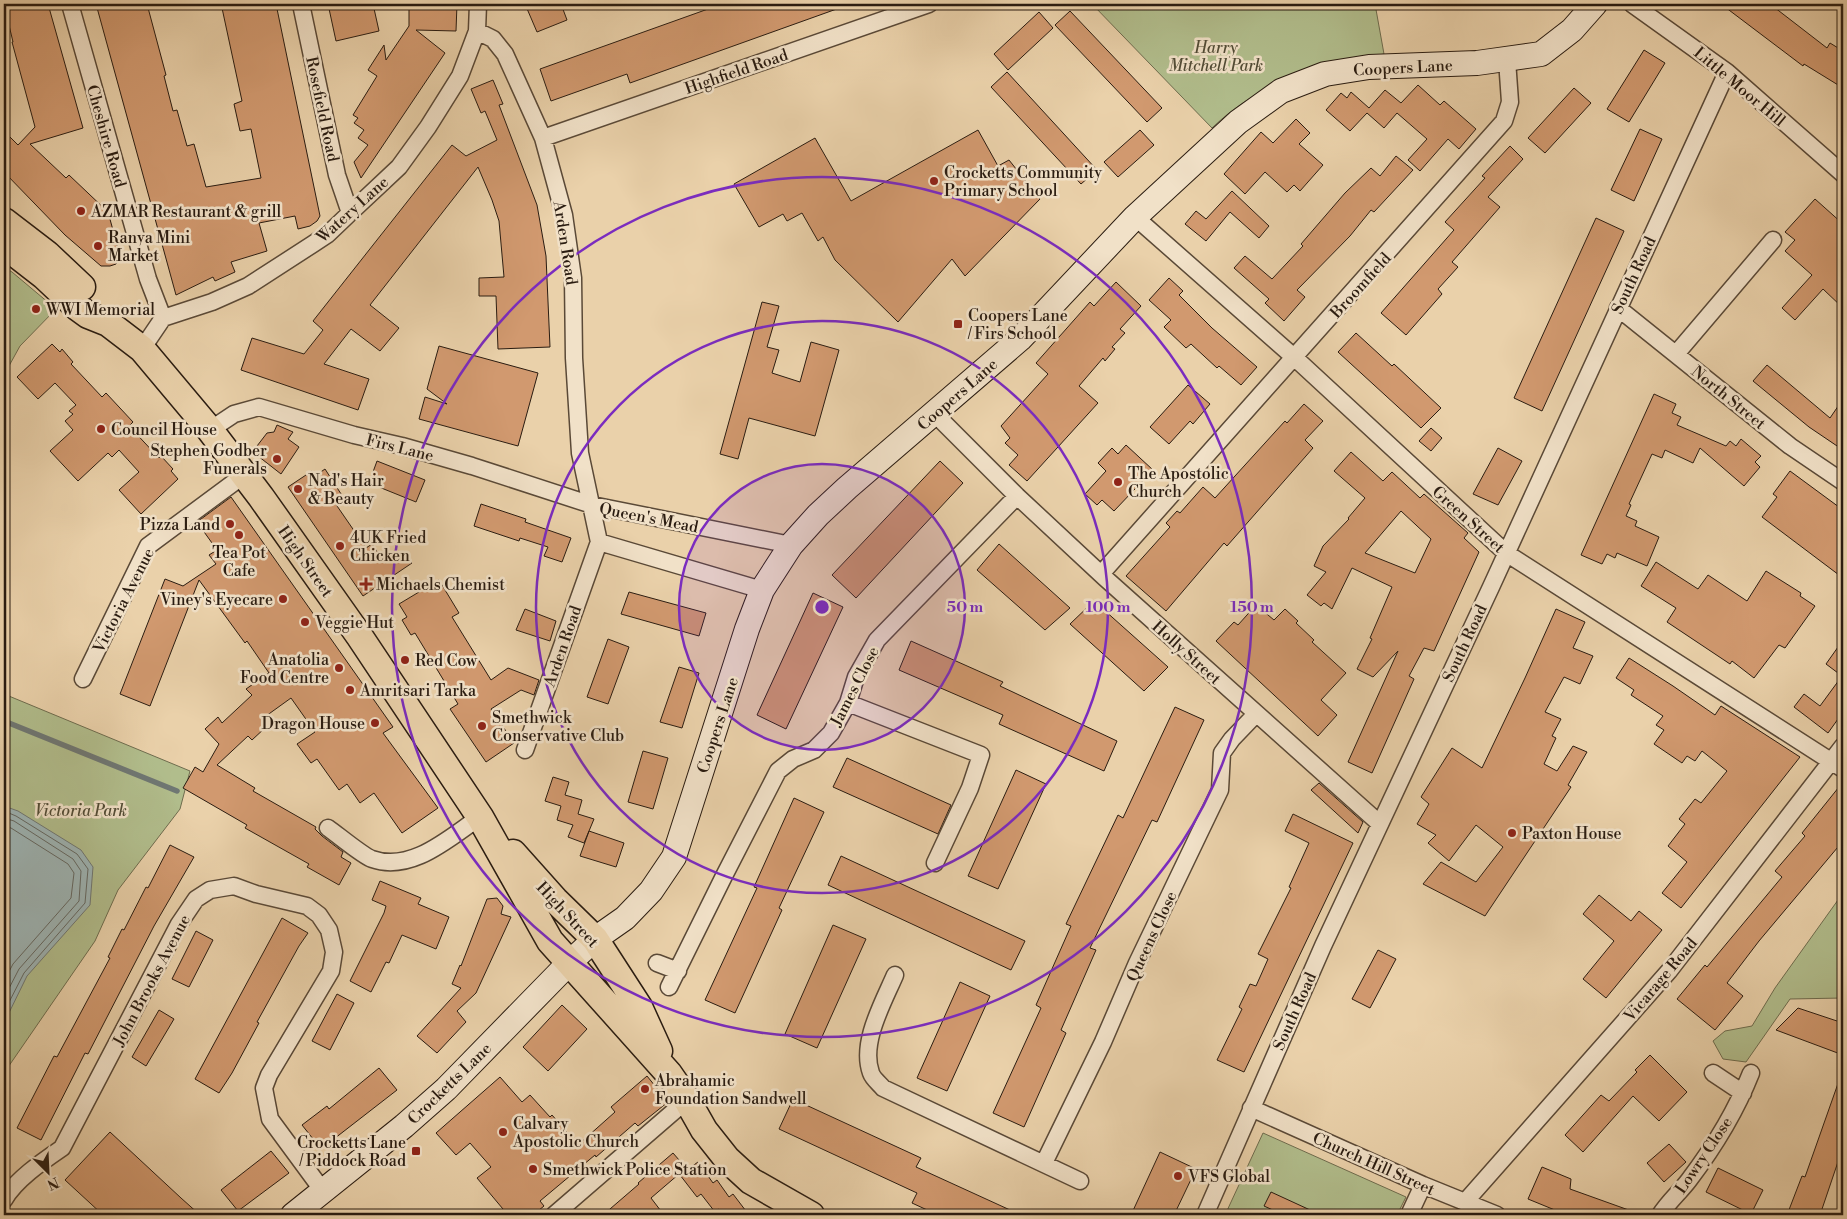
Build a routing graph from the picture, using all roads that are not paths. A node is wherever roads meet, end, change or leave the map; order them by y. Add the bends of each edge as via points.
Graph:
1 (70, 4) edge
2 (301, 4) edge
3 (478, 4) edge
4 (929, 4) edge
5 (1595, 4) edge
6 (1632, 4) edge
7 (477, 31) junction
8 (1508, 60) junction
9 (1727, 72) junction
10 (543, 138) junction
11 (1843, 174) edge
12 (350, 213) junction
13 (1135, 217) junction
14 (4, 220) edge
15 (1774, 240) dead end
16 (4, 245) edge
17 (1618, 308) junction
18 (163, 318) junction
19 (108, 323) junction
20 (142, 350) junction
21 (1676, 354) junction
22 (1295, 358) junction
23 (935, 414) junction
24 (210, 430) junction
25 (244, 475) junction
26 (1843, 482) edge
27 (1017, 496) junction
28 (592, 505) junction
29 (599, 542) junction
30 (791, 545) junction
31 (1506, 554) junction
32 (1101, 574) junction
33 (762, 590) junction
34 (82, 679) dead end
35 (848, 703) junction
36 (1256, 714) junction
37 (1843, 746) edge
38 (525, 750) dead end
39 (1837, 765) edge
40 (480, 817) junction
41 (1379, 823) junction
42 (328, 828) dead end
43 (936, 863) dead end
44 (595, 939) junction
45 (569, 963) junction
46 (657, 963) dead end
47 (678, 971) junction
48 (894, 975) dead end
49 (669, 987) dead end
50 (1751, 1073) dead end
51 (669, 1074) junction
52 (1712, 1074) dead end
53 (1743, 1093) junction
54 (687, 1100) junction
55 (1251, 1108) junction
56 (1044, 1163) junction
57 (1080, 1181) dead end
58 (1422, 1185) junction
59 (322, 1191) junction
60 (4, 1200) edge
61 (1465, 1202) junction
62 (293, 1215) edge
63 (554, 1215) edge
64 (812, 1215) edge
65 (1205, 1215) edge
66 (1409, 1215) edge
67 (1497, 1215) edge
68 (1660, 1215) edge

1 - 18 street, Cheshire Road via 145,271
2 - 12 street, Rosefield Road via 337,175
3 - 7 street
4 - 10 street, Highfield Road
5 - 8 street via 1572,30 1541,54
6 - 9 street, Little Moor Hill
7 - 10 street, Arden Road via 493,39 505,54
7 - 12 street, Watery Lane via 460,76 428,127 399,167
8 - 13 street, Coopers Lane via 1369,67 1325,74 1280,91 1238,122
8 - 22 street, Broomfield via 1510,102 1504,121
9 - 11 street, Little Moor Hill
9 - 17 street, South Road
10 - 28 street, Arden Road via 564,214 573,278 577,419 580,453
12 - 18 street, Watery Lane via 328,234 248,286
13 - 22 street, Green Street
13 - 23 street, Coopers Lane via 1020,339
14 - 19 main road, High Street via 47,254 99,304
15 - 21 street
16 - 19 main road, High Street via 77,307
17 - 21 street, North Street
17 - 31 street, South Road
18 - 20 street
19 - 20 main road, High Street
20 - 24 main road, High Street
21 - 26 street, North Street via 1790,446
22 - 31 street, Green Street
22 - 32 street, Broomfield
23 - 27 street, Holly Street
23 - 30 street, Coopers Lane via 818,515
24 - 25 main road, High Street
24 - 28 street, Firs Lane via 234,414 259,407 464,464
25 - 34 street, Victoria Avenue via 148,546
25 - 40 main road, High Street via 360,637
27 - 32 street, Holly Street
27 - 35 street, James Close via 877,640 856,676
28 - 29 street, Queen's Mead
28 - 30 street, Queen's Mead
29 - 33 street
29 - 38 street, Arden Road
30 - 33 street, Coopers Lane
31 - 39 street, Green Street
31 - 41 street, South Road
32 - 36 street, Holly Street
33 - 44 street, Coopers Lane via 674,857 651,891 625,918
35 - 43 street via 981,755 970,788
35 - 47 street, James Close via 831,733 814,750 793,759 778,771
36 - 41 street, Holly Street
36 - 56 street, Queens Close via 1222,753 1220,790
37 - 39 street, Vicarage Road
39 - 61 street, Vicarage Road via 1669,971
40 - 42 street via 424,854 396,862 372,859
40 - 44 main road, High Street
40 - 45 main road, High Street via 550,941
41 - 55 street, South Road
44 - 45 street, Crocketts Lane
44 - 51 main road, High Street via 639,1007
45 - 51 main road, High Street
45 - 59 street, Crocketts Lane via 446,1089
46 - 47 street
47 - 49 street, James Close
48 - 56 street via 870,1035 867,1054 871,1074 884,1088
50 - 53 street, Lowry Close
51 - 54 main road, High Street
52 - 53 street
53 - 68 street, Lowry Close via 1717,1141
54 - 63 street
54 - 64 main road, High Street via 748,1161
55 - 58 street, Church Hill Street
55 - 65 street, South Road
56 - 57 street
58 - 61 street, Church Hill Street
58 - 66 street
59 - 60 street, John Brooks Avenue via 270,1119 264,1088 331,971 334,952 329,930 306,906 234,886 210,890 196,899 179,924 62,1148 9,1192
59 - 62 street, Crocketts Lane
61 - 67 street, Church Hill Street

